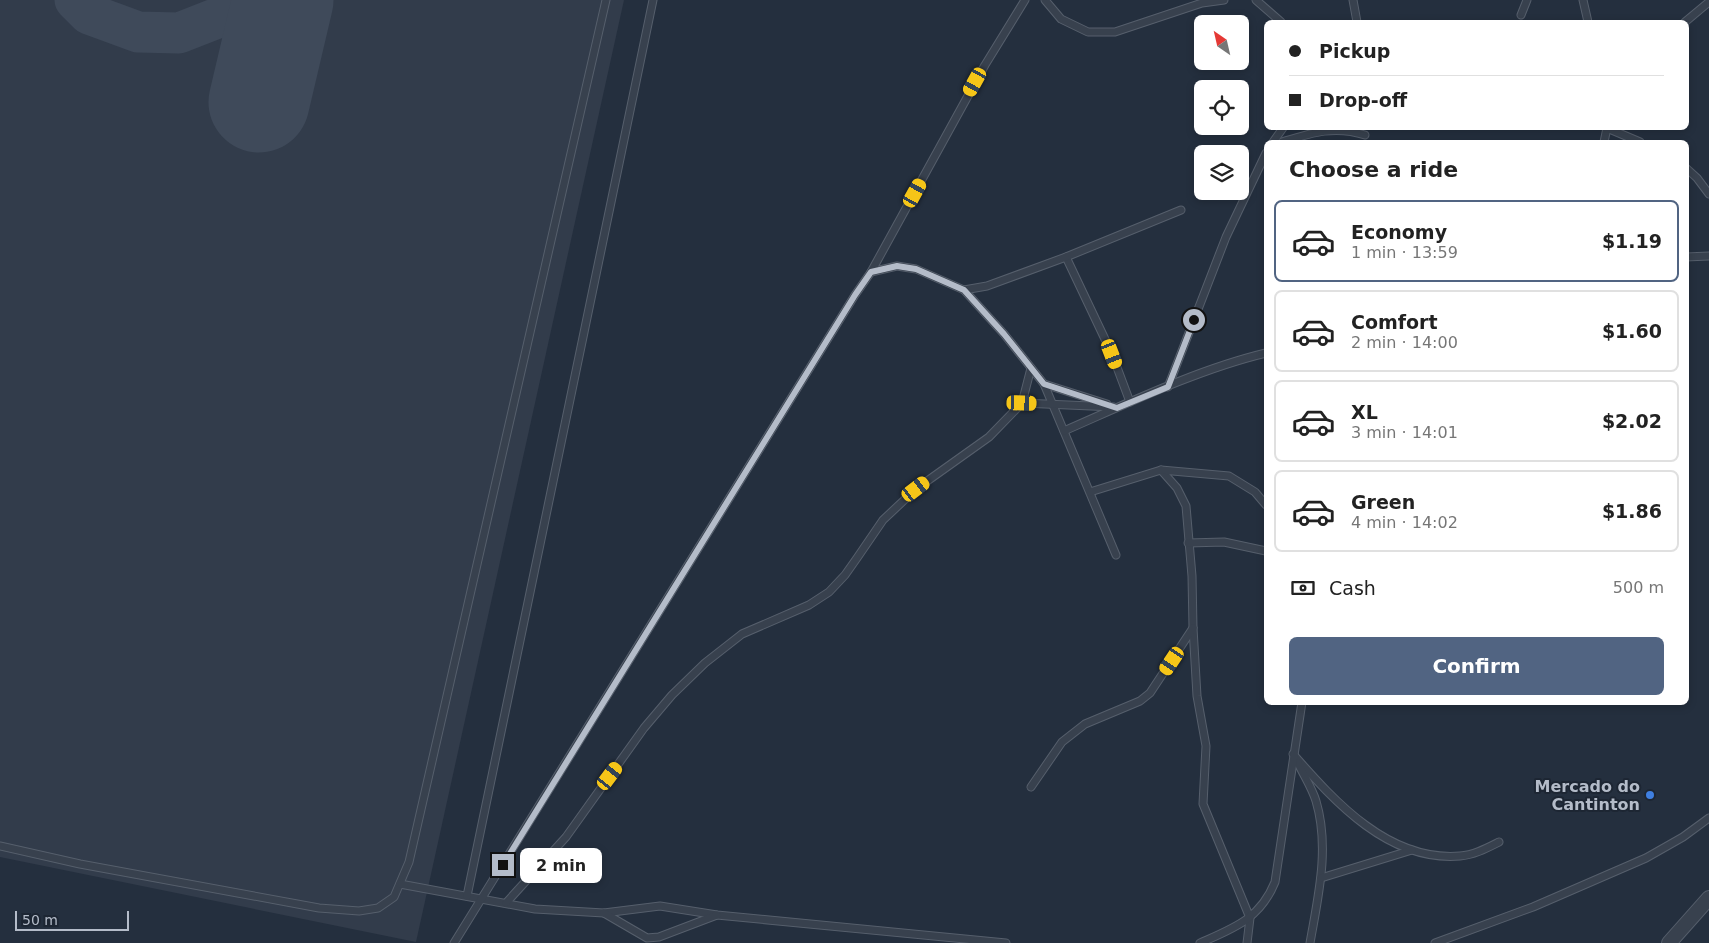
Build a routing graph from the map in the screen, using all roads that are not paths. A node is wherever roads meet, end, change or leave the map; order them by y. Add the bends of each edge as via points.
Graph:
1 (606, 0) edge
2 (653, 0) edge
3 (1025, 0) edge
4 (1045, 0) edge
5 (1224, 0) edge
6 (1256, 0) edge
7 (1353, 0) edge
8 (1527, 0) edge
9 (1583, 0) edge
10 (1709, 2) edge
11 (1521, 15) dead end
12 (1279, 20) edge
13 (1354, 20) edge
14 (1588, 20) edge
15 (1687, 20) edge
16 (1337, 130) edge
17 (1337, 130) edge
18 (1612, 130) edge
19 (1365, 135) dead end
20 (1289, 140) edge
21 (1635, 140) edge
22 (1264, 157) edge
23 (1689, 171) edge
24 (1709, 194) edge
25 (1181, 210) dead end
26 (1709, 256) edge
27 (1689, 257) edge
28 (1066, 258) junction
29 (871, 272) junction
30 (964, 290) junction
31 (1264, 354) edge
32 (1031, 368) junction
33 (1044, 384) junction
34 (1168, 387) junction
35 (1130, 402) junction
36 (1022, 403) junction
37 (1053, 404) junction
38 (1117, 408) junction
39 (1064, 431) junction
40 (1161, 470) junction
41 (1090, 492) junction
42 (1264, 503) edge
43 (1188, 543) junction
44 (1264, 551) edge
45 (1116, 555) dead end
46 (1193, 628) junction
47 (1301, 705) edge
48 (1293, 754) junction
49 (1031, 787) dead end
50 (1709, 818) edge
51 (1499, 842) dead end
52 (0, 846) edge
53 (1412, 850) junction
54 (1321, 878) junction
55 (400, 884) junction
56 (467, 896) junction
57 (1709, 898) edge
58 (482, 899) junction
59 (506, 903) junction
60 (604, 913) junction
61 (1703, 913) edge
62 (717, 915) junction
63 (1250, 918) junction
64 (1205, 942) edge
65 (454, 943) edge
66 (1006, 943) edge
67 (1247, 943) edge
68 (1310, 943) edge
69 (1435, 943) edge
70 (1669, 943) edge

1 - 55 lane via 409,862
2 - 56 lane
3 - 29 lane via 985,65
4 - 5 lane via 1061,19 1088,32 1115,32 1202,3
6 - 12 lane
7 - 13 lane
8 - 11 lane
9 - 14 lane
10 - 15 lane
16 - 19 lane
17 - 20 lane via 1319,131
18 - 21 lane
22 - 34 lane via 1226,237
23 - 24 lane
25 - 28 lane
26 - 27 lane
28 - 30 lane via 987,286
28 - 35 lane via 1112,354
29 - 30 lane via 897,266 916,269
29 - 58 lane
30 - 32 lane
31 - 34 lane
32 - 33 lane
32 - 36 lane
33 - 37 lane
33 - 38 lane
34 - 35 lane
35 - 38 lane
36 - 37 lane
36 - 59 lane via 988,437 916,489 883,520 849,570 829,592 808,605 742,634 705,663 644,728 566,837
37 - 38 lane
37 - 39 lane
38 - 39 lane
39 - 41 lane
40 - 41 lane
40 - 42 lane via 1229,476 1255,492
40 - 43 lane via 1177,488 1186,506
41 - 45 lane
43 - 44 lane via 1224,542
43 - 46 lane
46 - 49 lane via 1150,693 1140,701 1085,724 1062,742
46 - 63 lane via 1197,696 1206,746 1203,804
47 - 48 lane
48 - 53 lane via 1345,809 1375,833
48 - 54 lane via 1316,802 1322,838
48 - 63 lane via 1275,882 1268,897
50 - 69 lane via 1646,858 1533,907
51 - 53 lane via 1460,856
52 - 55 lane via 318,908 378,908 394,897
53 - 54 lane
54 - 68 lane
55 - 56 lane
56 - 58 lane
57 - 61 street
58 - 59 lane
58 - 65 lane
59 - 60 lane
60 - 62 lane via 660,906
60 - 62 lane via 647,938 659,937
61 - 70 street
62 - 66 lane
63 - 64 lane
63 - 67 lane

